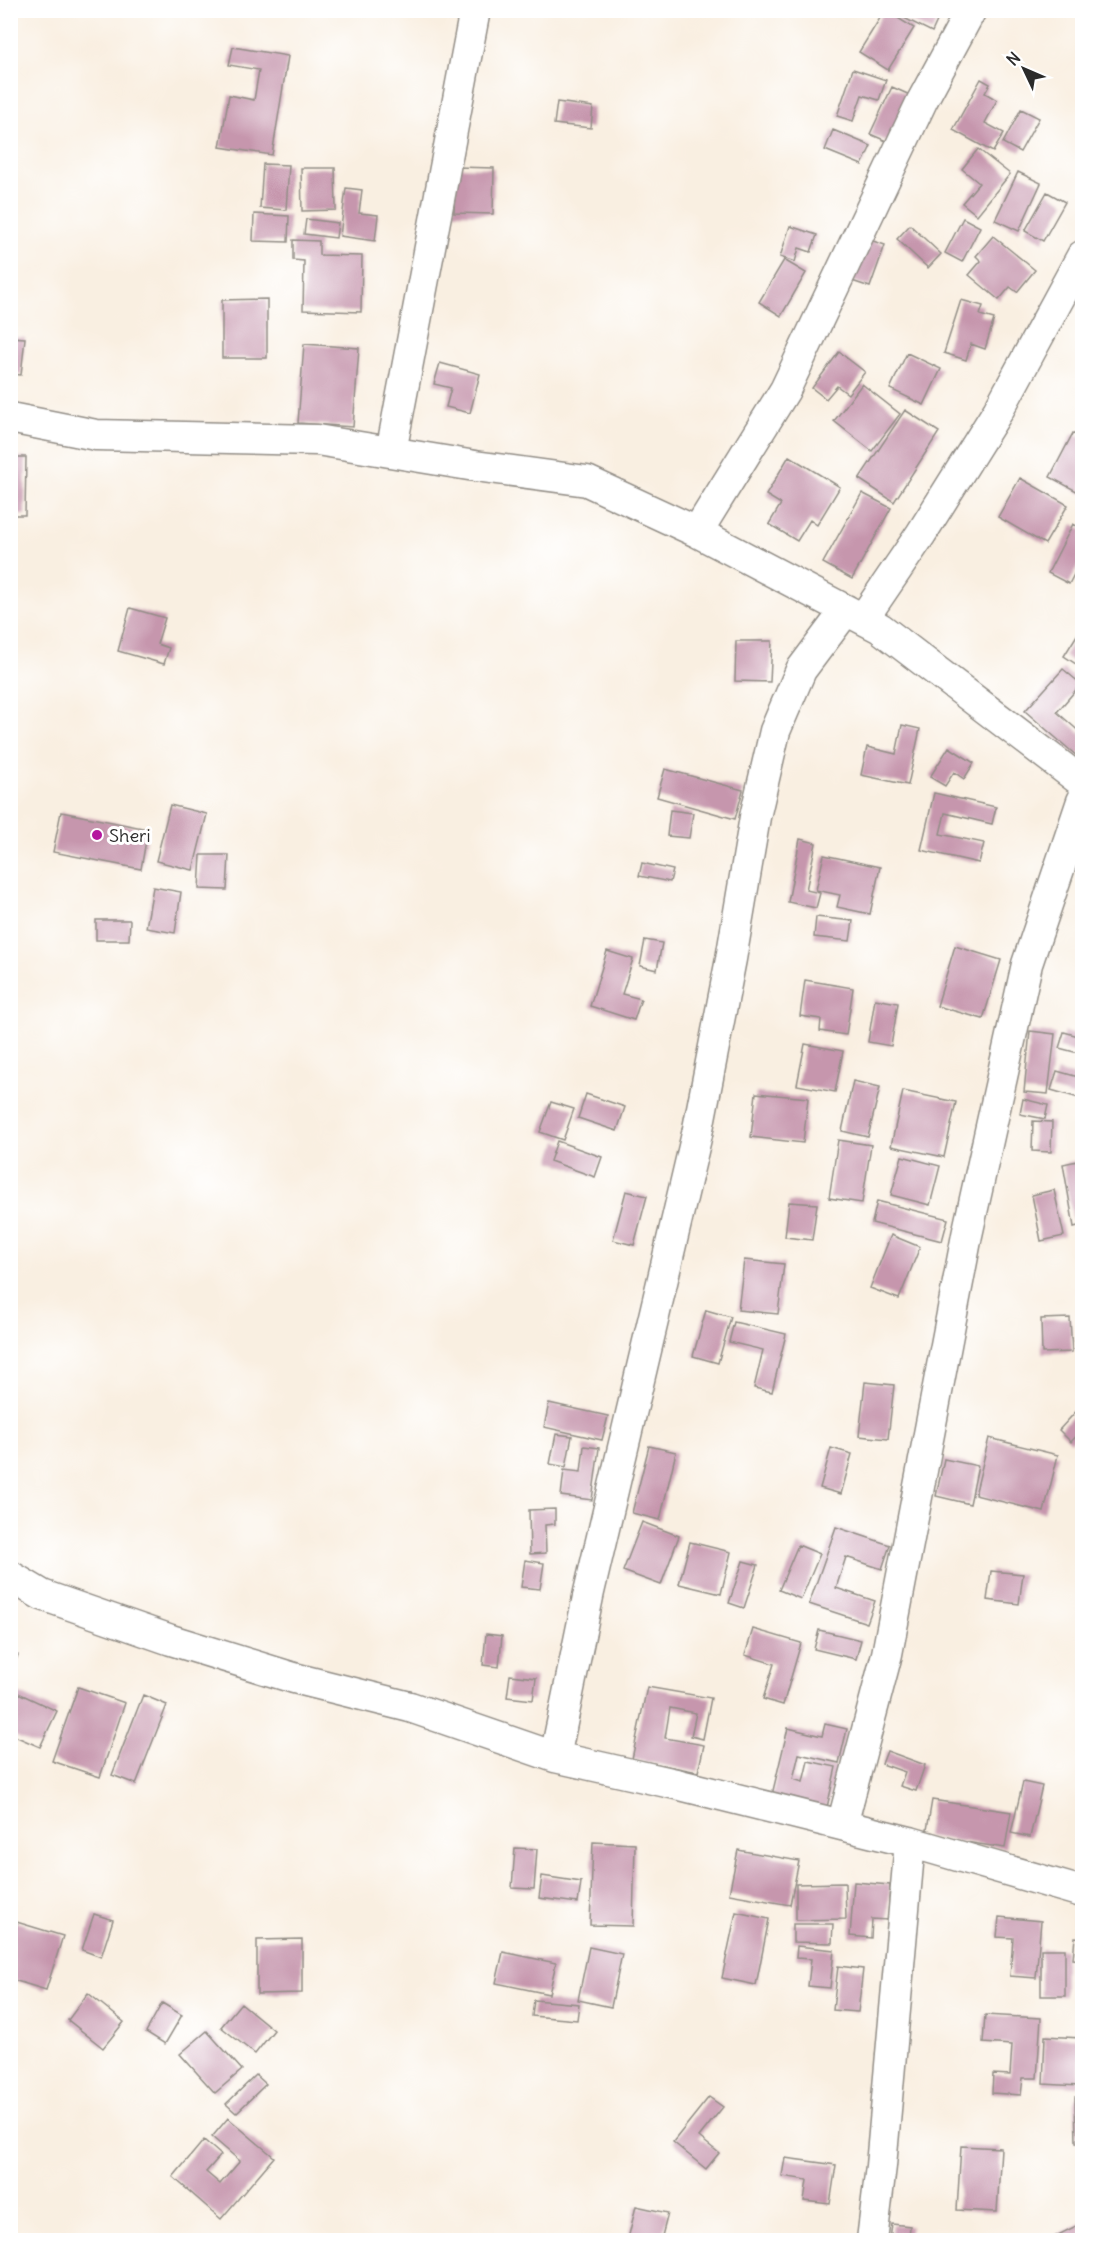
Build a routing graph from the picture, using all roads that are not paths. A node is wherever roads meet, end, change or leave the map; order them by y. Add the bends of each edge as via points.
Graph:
1 (475, 10) edge
2 (971, 10) edge
3 (1083, 256) edge
4 (10, 418) edge
5 (391, 452) junction
6 (697, 532) junction
7 (854, 614) junction
8 (1083, 782) edge
9 (1083, 801) edge
10 (10, 1576) edge
11 (555, 1757) junction
12 (842, 1825) junction
13 (910, 1842) junction
14 (1083, 1892) edge
15 (872, 2241) edge

1 - 5 street
2 - 6 street via 922,101 785,390
3 - 7 street via 998,411 921,534
4 - 5 street via 96,435 317,440
5 - 6 street via 587,481
6 - 7 street
7 - 8 street via 880,628
7 - 11 street via 801,670 775,731 697,1134 588,1592
9 - 12 street via 1027,964 967,1235 887,1654
10 - 11 street via 42,1595 171,1640 294,1678 410,1707
11 - 12 street
12 - 13 street
13 - 14 street
13 - 15 street

